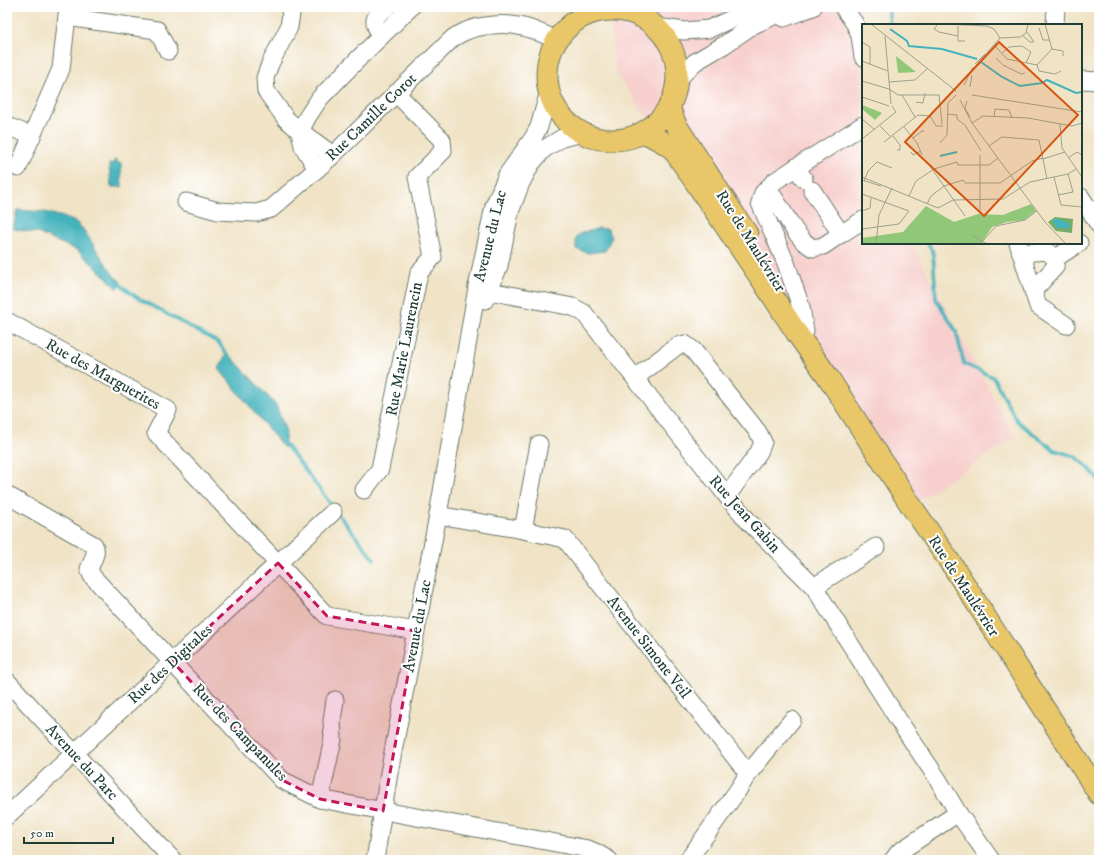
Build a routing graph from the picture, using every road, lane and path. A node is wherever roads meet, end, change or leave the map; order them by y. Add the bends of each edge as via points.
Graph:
1 (289, 7) edge
2 (387, 7) edge
3 (411, 7) edge
4 (758, 7) edge
5 (795, 7) edge
6 (813, 7) edge
7 (843, 7) edge
8 (1056, 7) edge
9 (631, 10) edge
10 (585, 11) edge
11 (68, 12) edge
12 (1055, 24) edge
13 (657, 27) junction
14 (381, 36) junction
15 (556, 40) junction
16 (724, 45) junction
17 (168, 51) dead end
18 (862, 51) edge
19 (678, 79) junction
20 (1082, 80) edge
21 (1099, 81) edge
22 (549, 91) junction
23 (396, 93) junction
24 (669, 107) junction
25 (7, 126) edge
26 (862, 126) edge
27 (300, 131) junction
28 (644, 132) junction
29 (583, 133) junction
30 (32, 136) junction
31 (332, 155) junction
32 (18, 168) dead end
33 (317, 169) junction
34 (804, 179) junction
35 (768, 188) junction
36 (1082, 199) edge
37 (186, 202) dead end
38 (862, 221) edge
39 (1099, 225) edge
40 (1099, 229) edge
41 (841, 234) junction
42 (1082, 241) edge
43 (1077, 244) edge
44 (1019, 248) edge
45 (1056, 258) junction
46 (483, 288) junction
47 (1033, 291) junction
48 (7, 321) edge
49 (1066, 325) dead end
50 (805, 331) junction
51 (828, 377) junction
52 (635, 378) junction
53 (539, 444) dead end
54 (364, 490) dead end
55 (7, 495) edge
56 (727, 496) junction
57 (333, 512) dead end
58 (438, 515) junction
59 (523, 530) junction
60 (876, 547) dead end
61 (278, 563) junction
62 (814, 587) junction
63 (416, 631) junction
64 (172, 662) junction
65 (7, 682) edge
66 (335, 700) dead end
67 (792, 720) dead end
68 (73, 753) junction
69 (748, 774) junction
70 (1099, 794) edge
71 (320, 799) junction
72 (383, 811) junction
73 (958, 813) junction
74 (7, 816) edge
75 (173, 860) edge
76 (375, 860) edge
77 (609, 860) edge
78 (688, 860) edge
79 (893, 860) edge
80 (990, 860) edge

1 - 27 street via 289,27 270,64 265,78 266,91 286,120
2 - 14 street via 375,18 375,25
3 - 14 street
4 - 13 street via 709,28 684,31
5 - 16 street via 753,25
6 - 16 street
7 - 18 street via 855,24
8 - 12 street
9 - 10 main road
9 - 13 main road
10 - 15 main road
11 - 17 street via 157,30
11 - 30 street via 61,69
13 - 19 main road via 669,42 676,60
14 - 27 street via 320,98
15 - 22 main road via 548,60
15 - 23 street, Rue Camille Corot via 518,26 479,27 453,38
16 - 19 street via 695,62
19 - 24 main road
20 - 21 street
22 - 29 main road via 553,103 565,121
22 - 46 street, Avenue du Lac via 539,127 507,175 494,206
23 - 31 street, Rue Camille Corot
23 - 54 street, Rue Marie Laurencin via 442,140 443,151 417,177 432,257 419,273 380,469
24 - 28 main road via 661,119
24 - 50 main road, Rue de Maulévrier via 676,125 743,228
25 - 30 street
26 - 34 street
27 - 31 street
27 - 33 street via 303,146
28 - 29 main road via 617,140 603,140
28 - 51 main road, Rue de Maulévrier via 672,150
29 - 46 street, Avenue du Lac via 562,138 544,149 531,164 510,212 498,266
30 - 32 street
31 - 33 street, Rue Camille Corot
33 - 37 street, Rue Camille Corot via 271,209 256,213 218,211
34 - 35 street via 775,181
34 - 41 street
35 - 41 street via 795,231 813,248 823,246
35 - 50 street via 763,193 760,203 786,263 801,307
36 - 39 street
38 - 41 street
40 - 42 street
43 - 45 street
44 - 45 street via 1046,251
44 - 47 street
45 - 47 street via 1055,267
46 - 52 street, Rue Jean Gabin via 573,307 584,313
46 - 58 street, Avenue du Lac via 459,392
47 - 49 street via 1038,306
48 - 61 street, Rue des Marguerites via 168,410 156,433
50 - 51 main road, Rue de Maulévrier
51 - 70 main road, Rue de Maulévrier
52 - 56 street, Rue Jean Gabin
52 - 56 street via 677,346 685,344 693,350 754,426 763,442 759,452
53 - 59 street
55 - 64 street, Rue des Campanules via 94,545 96,552 89,569 92,576
56 - 62 street, Rue Jean Gabin via 749,522
57 - 61 street, Rue des Digitales
58 - 59 street, Avenue Simone Veil
58 - 63 street, Avenue du Lac
59 - 69 street, Avenue Simone Veil via 565,539
60 - 62 street
61 - 63 street via 327,616
61 - 64 street, Rue des Digitales
62 - 73 street, Rue Jean Gabin
63 - 72 street, Avenue du Lac
64 - 68 street, Rue des Digitales
64 - 71 street, Rue des Campanules via 282,780
65 - 68 street, Avenue du Parc
66 - 71 street via 333,739
67 - 69 street
68 - 74 street, Rue des Digitales
68 - 75 street, Avenue du Parc
69 - 78 street
71 - 72 street, Rue des Campanules
72 - 76 street, Avenue du Lac
72 - 77 street, Rue des Campanules via 588,849
73 - 79 street via 899,852
73 - 80 street, Rue Jean Gabin

